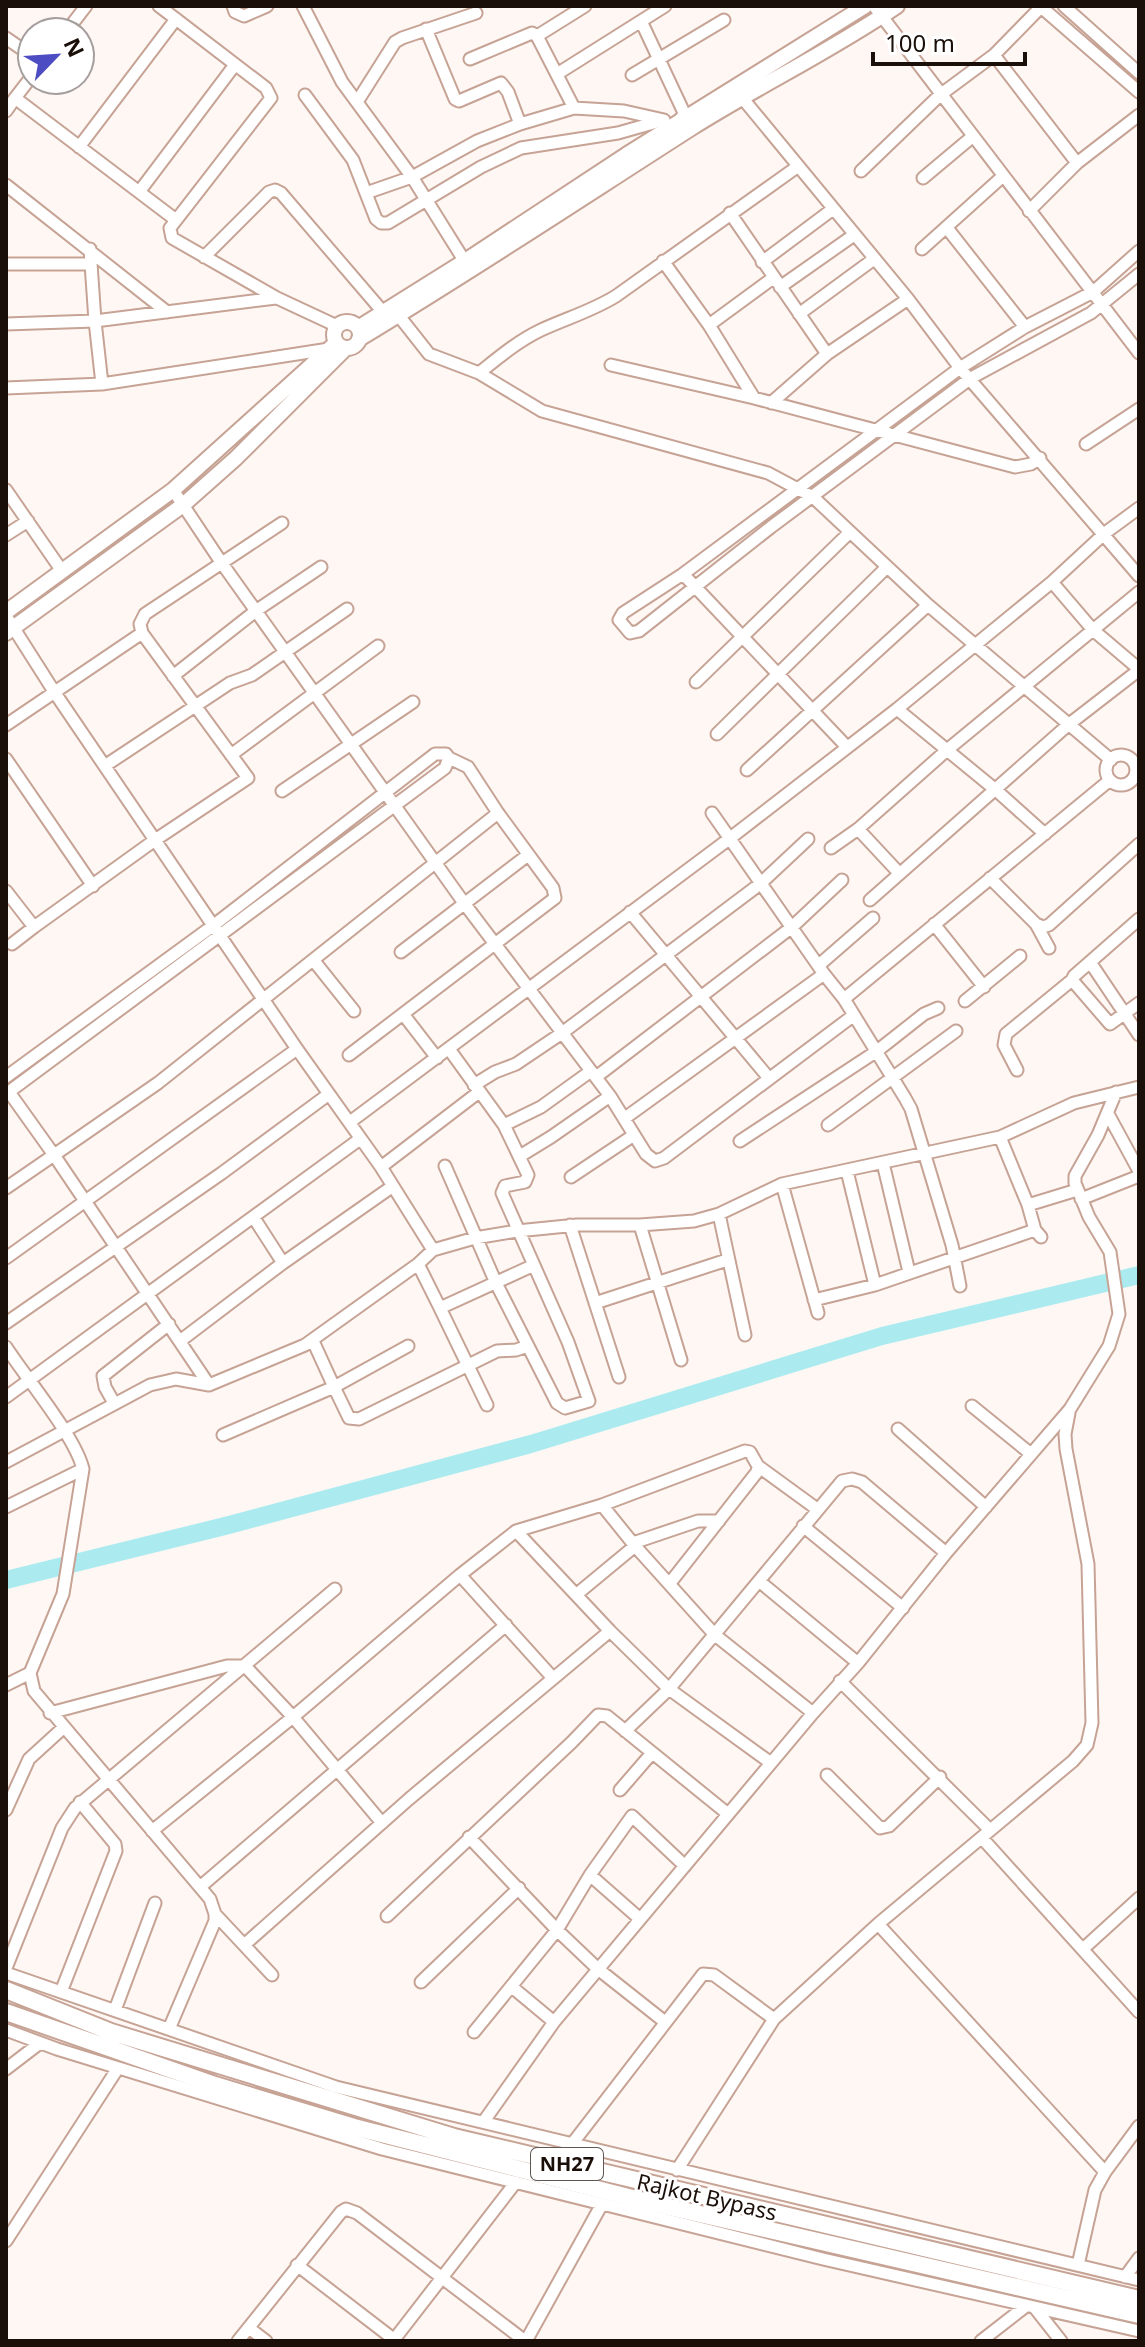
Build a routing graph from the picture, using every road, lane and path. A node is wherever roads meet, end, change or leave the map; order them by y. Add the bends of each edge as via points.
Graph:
1 (159, 6) edge
2 (233, 6) edge
3 (267, 6) edge
4 (303, 6) edge
5 (585, 6) edge
6 (665, 6) edge
7 (865, 6) edge
8 (897, 6) edge
9 (1041, 6) edge
10 (1064, 6) edge
11 (877, 12) edge
12 (476, 13) dead end
13 (176, 19) junction
14 (724, 20) dead end
15 (641, 21) junction
16 (426, 29) junction
17 (537, 36) junction
18 (994, 55) junction
19 (470, 59) dead end
20 (658, 59) junction
21 (234, 66) junction
22 (1139, 73) edge
23 (557, 74) junction
24 (632, 75) dead end
25 (1139, 92) edge
26 (738, 93) junction
27 (305, 95) dead end
28 (940, 95) junction
29 (15, 98) joint
30 (357, 102) junction
31 (574, 108) junction
32 (6, 111) edge
33 (1139, 115) edge
34 (686, 117) junction
35 (664, 120) junction
36 (520, 124) junction
37 (972, 137) junction
38 (79, 147) junction
39 (1077, 163) junction
40 (797, 167) junction
41 (861, 171) dead end
42 (412, 177) junction
43 (1002, 177) junction
44 (923, 178) dead end
45 (8, 189) edge
46 (139, 192) junction
47 (366, 193) junction
48 (428, 201) junction
49 (833, 209) junction
50 (1029, 211) junction
51 (730, 213) junction
52 (176, 220) junction
53 (947, 228) junction
54 (854, 235) junction
55 (90, 249) junction
56 (922, 249) dead end
57 (1139, 251) edge
58 (204, 257) junction
59 (874, 259) junction
60 (663, 261) junction
61 (762, 262) junction
62 (6, 264) edge
63 (91, 264) junction
64 (468, 266) junction
65 (1139, 274) edge
66 (777, 283) junction
67 (1093, 292) junction
68 (277, 298) junction
69 (908, 299) junction
70 (1103, 305) junction
71 (167, 312) junction
72 (383, 312) junction
73 (799, 314) junction
74 (399, 316) junction
75 (95, 321) junction
76 (6, 324) edge
77 (709, 325) junction
78 (337, 326) junction
79 (1025, 327) junction
80 (358, 334) junction
81 (337, 347) junction
82 (1139, 353) edge
83 (827, 354) junction
84 (611, 365) dead end
85 (960, 368) junction
86 (479, 373) junction
87 (971, 378) junction
88 (102, 384) junction
89 (6, 388) edge
90 (754, 398) junction
91 (771, 403) junction
92 (1139, 409) edge
93 (876, 429) junction
94 (896, 435) junction
95 (1086, 444) dead end
96 (1040, 458) junction
97 (798, 487) junction
98 (6, 490) edge
99 (173, 490) junction
100 (813, 497) junction
101 (183, 505) junction
102 (1139, 508) edge
103 (28, 521) junction
104 (282, 523) dead end
105 (849, 533) junction
106 (1105, 533) junction
107 (6, 535) edge
108 (221, 562) junction
109 (321, 567) dead end
110 (887, 567) junction
111 (62, 571) junction
112 (683, 574) junction
113 (1139, 576) edge
114 (1052, 582) junction
115 (696, 587) junction
116 (1139, 592) edge
117 (928, 605) junction
118 (347, 609) dead end
119 (257, 610) junction
120 (8, 622) edge
121 (1093, 630) junction
122 (142, 633) junction
123 (742, 635) junction
124 (976, 644) junction
125 (378, 646) dead end
126 (287, 653) junction
127 (1139, 669) edge
128 (781, 674) junction
129 (173, 676) junction
130 (696, 682) dead end
131 (1026, 688) junction
132 (55, 693) junction
133 (316, 694) junction
134 (413, 702) dead end
135 (195, 706) junction
136 (897, 709) junction
137 (814, 710) junction
138 (6, 725) edge
139 (1068, 725) junction
140 (717, 734) dead end
141 (351, 743) junction
142 (847, 747) junction
143 (947, 750) junction
144 (231, 755) junction
145 (449, 758) junction
146 (6, 759) edge
147 (1136, 759) edge
148 (1111, 760) junction
149 (106, 765) junction
150 (747, 770) dead end
151 (1110, 780) junction
152 (1136, 782) edge
153 (282, 791) dead end
154 (997, 791) junction
155 (386, 792) junction
156 (396, 806) junction
157 (498, 813) junction
158 (712, 813) dead end
159 (858, 829) junction
160 (1045, 834) junction
161 (729, 839) junction
162 (808, 839) dead end
163 (155, 840) junction
164 (1139, 844) edge
165 (831, 848) dead end
166 (528, 855) junction
167 (436, 862) junction
168 (899, 873) junction
169 (990, 878) junction
170 (842, 880) dead end
171 (760, 884) junction
172 (93, 886) junction
173 (6, 891) edge
174 (870, 900) dead end
175 (464, 903) junction
176 (630, 912) junction
177 (873, 918) dead end
178 (1139, 919) edge
179 (934, 924) junction
180 (1036, 924) junction
181 (214, 925) junction
182 (34, 927) junction
183 (792, 927) junction
184 (222, 937) junction
185 (496, 943) junction
186 (12, 944) dead end
187 (1049, 948) dead end
188 (401, 952) dead end
189 (665, 956) junction
190 (1020, 956) dead end
191 (314, 961) junction
192 (1090, 962) junction
193 (822, 969) junction
194 (1072, 980) junction
195 (984, 987) junction
196 (531, 988) junction
197 (701, 997) junction
198 (265, 999) junction
199 (844, 999) junction
200 (965, 1001) dead end
201 (1139, 1003) edge
202 (938, 1008) dead end
203 (354, 1011) dead end
204 (403, 1014) junction
205 (1124, 1014) junction
206 (854, 1015) junction
207 (956, 1031) dead end
208 (562, 1033) junction
209 (1139, 1035) edge
210 (736, 1036) junction
211 (297, 1049) junction
212 (449, 1049) junction
213 (877, 1051) junction
214 (349, 1055) dead end
215 (437, 1058) junction
216 (1017, 1070) dead end
217 (593, 1074) junction
218 (6, 1077) edge
219 (768, 1077) junction
220 (895, 1078) junction
221 (1139, 1087) edge
222 (476, 1088) junction
223 (1116, 1092) junction
224 (8, 1093) edge
225 (329, 1094) junction
226 (610, 1096) junction
227 (1108, 1114) junction
228 (625, 1118) junction
229 (350, 1122) junction
230 (504, 1125) junction
231 (828, 1125) dead end
232 (634, 1135) junction
233 (1000, 1137) junction
234 (360, 1139) junction
235 (740, 1141) dead end
236 (923, 1154) junction
237 (54, 1155) junction
238 (520, 1156) junction
239 (883, 1163) junction
240 (445, 1166) dead end
241 (381, 1167) junction
242 (847, 1171) junction
243 (1139, 1174) edge
244 (571, 1177) dead end
245 (782, 1184) junction
246 (393, 1186) junction
247 (6, 1188) edge
248 (1079, 1194) junction
249 (85, 1201) junction
250 (1028, 1205) junction
251 (719, 1214) junction
252 (254, 1218) junction
253 (570, 1225) junction
254 (640, 1225) junction
255 (517, 1231) junction
256 (475, 1238) junction
257 (117, 1246) junction
258 (433, 1250) junction
259 (6, 1258) edge
260 (954, 1259) junction
261 (727, 1260) junction
262 (283, 1263) junction
263 (418, 1264) junction
264 (534, 1265) junction
265 (909, 1272) junction
266 (496, 1283) junction
267 (657, 1283) junction
268 (875, 1285) junction
269 (960, 1286) dead end
270 (149, 1293) junction
271 (814, 1300) junction
272 (595, 1303) junction
273 (440, 1308) junction
274 (818, 1313) dead end
275 (6, 1323) edge
276 (169, 1324) junction
277 (745, 1335) dead end
278 (180, 1341) junction
279 (313, 1341) junction
280 (408, 1346) dead end
281 (528, 1346) junction
282 (6, 1347) edge
283 (681, 1360) dead end
284 (467, 1365) junction
285 (619, 1377) dead end
286 (27, 1379) junction
287 (209, 1385) junction
288 (334, 1387) junction
289 (6, 1397) edge
290 (114, 1403) junction
291 (487, 1405) dead end
292 (972, 1406) dead end
293 (1070, 1409) junction
294 (898, 1429) dead end
295 (64, 1430) junction
296 (223, 1435) dead end
297 (1031, 1454) junction
298 (6, 1462) edge
299 (758, 1466) junction
300 (83, 1469) junction
301 (602, 1505) junction
302 (6, 1507) edge
303 (986, 1507) junction
304 (817, 1509) junction
305 (719, 1521) junction
306 (803, 1526) junction
307 (516, 1531) junction
308 (634, 1545) junction
309 (946, 1553) junction
310 (460, 1575) junction
311 (759, 1581) junction
312 (670, 1583) junction
313 (335, 1589) dead end
314 (577, 1594) junction
315 (903, 1608) junction
316 (506, 1625) junction
317 (610, 1631) junction
318 (715, 1635) junction
319 (858, 1663) junction
320 (245, 1666) junction
321 (30, 1673) junction
322 (552, 1677) junction
323 (840, 1681) junction
324 (6, 1685) edge
325 (669, 1689) junction
326 (50, 1713) junction
327 (813, 1713) junction
328 (293, 1717) junction
329 (63, 1728) junction
330 (625, 1731) junction
331 (652, 1753) junction
332 (771, 1763) junction
333 (337, 1769) junction
334 (827, 1775) dead end
335 (940, 1777) junction
336 (109, 1780) junction
337 (620, 1790) dead end
338 (80, 1802) junction
339 (6, 1810) edge
340 (728, 1814) junction
341 (382, 1823) junction
342 (152, 1831) junction
343 (986, 1834) junction
344 (469, 1837) junction
345 (685, 1866) junction
346 (590, 1875) junction
347 (200, 1887) junction
348 (519, 1888) junction
349 (1139, 1898) edge
350 (155, 1903) dead end
351 (215, 1914) junction
352 (387, 1916) dead end
353 (640, 1919) junction
354 (878, 1924) junction
355 (557, 1930) junction
356 (244, 1945) junction
357 (1084, 1948) junction
358 (598, 1969) junction
359 (6, 1970) edge
360 (272, 1975) dead end
361 (421, 1982) dead end
362 (512, 1987) junction
363 (6, 1990) edge
364 (61, 1992) junction
365 (115, 2010) junction
366 (6, 2012) edge
367 (1139, 2012) edge
368 (774, 2019) junction
369 (554, 2022) junction
370 (665, 2022) junction
371 (169, 2029) junction
372 (6, 2030) edge
373 (474, 2032) dead end
374 (40, 2043) junction
375 (118, 2068) junction
376 (6, 2069) edge
377 (484, 2121) junction
378 (1139, 2126) edge
379 (572, 2144) junction
380 (677, 2170) junction
381 (1105, 2172) junction
382 (516, 2182) junction
383 (602, 2204) junction
384 (6, 2241) edge
385 (1139, 2258) edge
386 (297, 2265) junction
387 (1078, 2265) junction
388 (1125, 2277) junction
389 (443, 2279) junction
390 (1139, 2280) edge
391 (1139, 2299) edge
392 (1030, 2307) junction
393 (1139, 2315) edge
394 (249, 2328) junction
395 (1139, 2331) edge
396 (394, 2340) edge
397 (238, 2341) edge
398 (266, 2341) edge
399 (526, 2341) edge
400 (981, 2341) edge
401 (1061, 2341) edge

1 - 13 street
2 - 3 street via 244,16
4 - 30 street
5 - 17 street
6 - 15 street
7 - 26 main road
8 - 11 main road
9 - 18 street
9 - 25 street
10 - 22 street
11 - 26 main road
11 - 28 street
12 - 16 street
13 - 21 street
13 - 38 street
14 - 20 street
15 - 20 street
15 - 23 street
16 - 30 street via 395,42
16 - 36 street via 455,99 501,83
17 - 19 street via 527,33
17 - 23 street
18 - 28 street
18 - 39 street
20 - 24 street
20 - 34 street
21 - 46 street
21 - 52 street via 266,88 271,98
23 - 31 street
26 - 34 main road
26 - 40 street
26 - 64 main road
27 - 47 street via 353,160
28 - 37 street
28 - 41 street
29 - 32 street
29 - 38 street
30 - 42 street
31 - 35 street
31 - 36 street
33 - 39 street
34 - 35 street
34 - 64 main road
35 - 48 street via 521,148
36 - 42 street
37 - 43 street
37 - 44 street
38 - 46 street
39 - 50 street
40 - 49 street
40 - 51 street
42 - 47 street
42 - 48 street
43 - 50 street
43 - 53 street
45 - 55 street
46 - 52 street
47 - 48 street via 381,223
48 - 64 street
49 - 54 street
49 - 61 street
50 - 67 street
51 - 60 street
51 - 61 street
52 - 58 street via 170,228 172,238
53 - 56 street
53 - 79 street
54 - 59 street
54 - 66 street
55 - 63 street
55 - 71 street
57 - 67 street
58 - 68 street
58 - 72 street via 275,190
59 - 69 street
59 - 73 street
60 - 77 street
60 - 86 street via 602,305 517,343
61 - 66 street
62 - 63 street
63 - 75 street
64 - 72 main road
64 - 74 main road
65 - 70 street
66 - 73 street
66 - 77 street
67 - 70 street
67 - 79 street
68 - 71 street
68 - 78 street
69 - 83 street
69 - 85 street
70 - 82 street
70 - 87 street
71 - 75 street
72 - 80 main road
73 - 83 street
74 - 80 main road
74 - 86 street via 429,354
75 - 76 street
75 - 88 street
77 - 90 street
78 - 80 main road via 350,322
78 - 81 main road
79 - 85 street
80 - 81 main road via 351,348
81 - 88 street
81 - 99 main road
81 - 101 main road via 236,458
83 - 91 street
84 - 90 street
85 - 87 street
85 - 93 street
86 - 97 street via 553,415 768,473
87 - 94 street
87 - 96 street
88 - 89 street
90 - 91 street
91 - 93 street
92 - 95 street
93 - 94 street
93 - 97 street
94 - 96 street via 1015,467
94 - 100 street
96 - 106 street
97 - 100 street
97 - 112 street
98 - 103 street
99 - 101 street
99 - 111 main road
100 - 105 street
100 - 115 street
101 - 108 street
101 - 120 main road
102 - 106 street
103 - 107 street
103 - 111 street
104 - 108 street
105 - 110 street
105 - 123 street
106 - 113 street
106 - 114 street
108 - 119 street
108 - 122 street via 145,614
109 - 119 street
110 - 117 street
110 - 128 street
111 - 120 main road
112 - 115 street
112 - 115 street via 623,613 619,620 625,631 639,631
114 - 121 street
114 - 124 street
115 - 123 street
116 - 121 street
117 - 124 street
117 - 137 street
118 - 126 street
119 - 126 street
119 - 129 street
120 - 132 street
121 - 127 street
121 - 131 street
122 - 129 street
122 - 132 street
123 - 128 street
123 - 130 street
124 - 131 street
124 - 136 street
125 - 133 street
126 - 133 street
126 - 135 street
127 - 139 street
128 - 137 street
128 - 140 street
129 - 135 street
131 - 139 street
131 - 143 street
132 - 138 street
132 - 149 street
133 - 141 street
133 - 144 street
134 - 141 street
135 - 144 street
135 - 149 street
136 - 142 street
136 - 143 street
137 - 142 street
137 - 150 street
139 - 148 street
139 - 154 street
141 - 153 street
141 - 155 street
142 - 161 street
143 - 154 street
143 - 159 street
144 - 163 street via 248,778
145 - 155 street via 435,754
145 - 156 street via 445,768
145 - 157 street via 468,767
146 - 172 street
147 - 148 street via 1121,755
147 - 152 street
148 - 151 street
149 - 163 street
151 - 152 street via 1120,785
151 - 160 street
154 - 160 street
154 - 168 street
155 - 156 street
155 - 181 street
156 - 167 street
156 - 184 street
157 - 166 street
157 - 167 street
158 - 161 street
159 - 165 street
159 - 168 street
160 - 169 street
161 - 171 street
161 - 176 street
162 - 171 street
163 - 172 street
163 - 181 street
164 - 180 street via 1049,925
166 - 175 street
166 - 185 street via 555,898
167 - 175 street
167 - 191 street
168 - 174 street
169 - 179 street
169 - 180 street
170 - 183 street
171 - 183 street
171 - 189 street
172 - 182 street
173 - 182 street
175 - 185 street
175 - 188 street
176 - 189 street
176 - 196 street
177 - 193 street
178 - 192 street
179 - 195 street
179 - 199 street
180 - 187 street
181 - 184 street
181 - 218 street
182 - 186 street
183 - 193 street
183 - 197 street
184 - 198 street
184 - 224 street
185 - 196 street
185 - 204 street
189 - 197 street
189 - 208 street
190 - 195 street
191 - 198 street
191 - 203 street
192 - 194 street
192 - 205 street
193 - 199 street
193 - 210 street
194 - 205 street via 1110,1024
194 - 216 street via 1006,1034 1004,1045
195 - 200 street
196 - 208 street
196 - 212 street
197 - 210 street
197 - 217 street
198 - 211 street
198 - 237 street
199 - 206 street
201 - 205 street
202 - 213 street
204 - 214 street
204 - 215 street
205 - 209 street
206 - 213 street
206 - 219 street
207 - 220 street
208 - 217 street
208 - 222 street
210 - 219 street
210 - 228 street
211 - 225 street
211 - 249 street
212 - 215 street
212 - 222 street
213 - 220 street
213 - 235 street
215 - 229 street
217 - 226 street
217 - 230 street
219 - 232 street via 664,1158 655,1161
220 - 231 street
220 - 236 street via 911,1109
221 - 223 street
222 - 230 street
222 - 241 street
223 - 227 street
223 - 233 street via 1074,1103
224 - 237 street
225 - 229 street
225 - 257 street
226 - 228 street
226 - 238 street
227 - 243 street
227 - 248 street via 1075,1176
228 - 232 street
229 - 234 street
230 - 238 street
232 - 244 street
233 - 236 street
233 - 250 street
234 - 241 street
234 - 252 street
236 - 239 street
236 - 260 street
237 - 247 street
237 - 249 street
238 - 255 street via 528,1179 505,1186 502,1193
239 - 242 street
239 - 265 street
240 - 256 street
241 - 246 street
242 - 245 street
242 - 268 street
243 - 248 street
245 - 251 street
245 - 271 street
246 - 258 street
246 - 262 street
248 - 250 street
248 - 293 street via 1110,1252 1119,1314 1114,1336
249 - 257 street
249 - 259 street
250 - 260 street via 1038,1234
251 - 254 street
251 - 261 street
252 - 262 street
252 - 270 street
253 - 254 street
253 - 255 street
253 - 272 street
254 - 267 street
255 - 256 street
255 - 264 street
256 - 258 street
256 - 266 street
257 - 270 street
257 - 275 street
258 - 263 street
260 - 265 street
260 - 269 street
261 - 267 street
261 - 277 street
262 - 278 street
263 - 273 street
263 - 279 street
264 - 266 street
264 - 281 street via 589,1401 560,1407
265 - 268 street
266 - 273 street
266 - 281 street
267 - 272 street
267 - 283 street
268 - 271 street
270 - 276 street
270 - 286 street
271 - 274 street
272 - 285 street
273 - 284 street
276 - 278 street
276 - 290 street via 103,1376
278 - 287 street
279 - 287 street
279 - 288 street
280 - 288 street
281 - 284 street via 497,1351
282 - 286 street
284 - 288 street via 353,1420
284 - 291 street
286 - 289 street
286 - 295 street
287 - 290 street via 176,1379
288 - 296 street
290 - 295 street
292 - 297 street
293 - 297 street
293 - 343 street via 1066,1449 1088,1564 1091,1735 1080,1754
294 - 303 street
295 - 298 street
295 - 300 street
297 - 303 street
299 - 301 street via 745,1451
299 - 304 street
299 - 305 street
300 - 302 street
300 - 321 street via 63,1594
301 - 307 street
301 - 308 street
303 - 309 street
304 - 306 street
304 - 309 street via 842,1481 862,1482
305 - 308 street via 698,1521
305 - 312 street
306 - 311 street
306 - 315 street
307 - 310 street
307 - 314 street
308 - 312 street
308 - 314 street
309 - 315 street
310 - 316 street
310 - 328 street
311 - 318 street
311 - 319 street
312 - 318 street
313 - 320 street
314 - 317 street
315 - 319 street
316 - 322 street
316 - 333 street
317 - 322 street
317 - 325 street
318 - 325 street
318 - 327 street
319 - 323 street
320 - 326 street via 227,1666
320 - 328 street
320 - 336 street
321 - 324 street
321 - 326 street via 34,1691
322 - 341 street
323 - 327 street
323 - 335 street
325 - 330 street
325 - 332 street
326 - 329 street
327 - 332 street
328 - 333 street
328 - 342 street
329 - 336 street
329 - 339 street via 29,1759
330 - 331 street
330 - 344 street via 598,1715
331 - 337 street
331 - 340 street
332 - 340 street
333 - 341 street
333 - 347 street
334 - 335 street via 880,1828 889,1826
335 - 343 street
336 - 338 street
336 - 342 street
338 - 359 street via 62,1828
338 - 364 street via 116,1851
340 - 345 street
341 - 356 street
342 - 347 street
343 - 354 street
343 - 357 street via 1057,1923
344 - 348 street
344 - 352 street
345 - 346 street via 632,1816
345 - 353 street
346 - 353 street
346 - 355 street
347 - 351 street
348 - 355 street
348 - 361 street
349 - 357 street
350 - 365 street
351 - 356 street
351 - 371 street
353 - 358 street
354 - 368 street
354 - 381 street
355 - 358 street
355 - 362 street
356 - 360 street
357 - 367 street
358 - 369 street
358 - 370 street
359 - 364 street
362 - 369 street
362 - 373 street
363 - 391 highway, Rajkot Bypass / NH27 via 111,2032 454,2137
364 - 365 street
365 - 371 street
366 - 393 highway, Rajkot Bypass / NH27 via 354,2127 652,2203
368 - 370 street via 709,1972
368 - 380 street
369 - 377 street
370 - 379 street
371 - 377 street via 336,2087
372 - 374 street
374 - 375 street
374 - 376 street
375 - 382 street via 382,2149
375 - 384 street
377 - 379 street
378 - 381 street
379 - 380 street
380 - 387 street
381 - 387 street via 1095,2190
382 - 383 street
382 - 389 street
383 - 392 street
383 - 399 street
385 - 388 street
386 - 389 street via 346,2209
386 - 394 street
386 - 396 street
387 - 388 street
388 - 390 street
389 - 396 street
389 - 399 street
392 - 395 street
392 - 400 street
392 - 401 street
394 - 397 street
394 - 398 street

